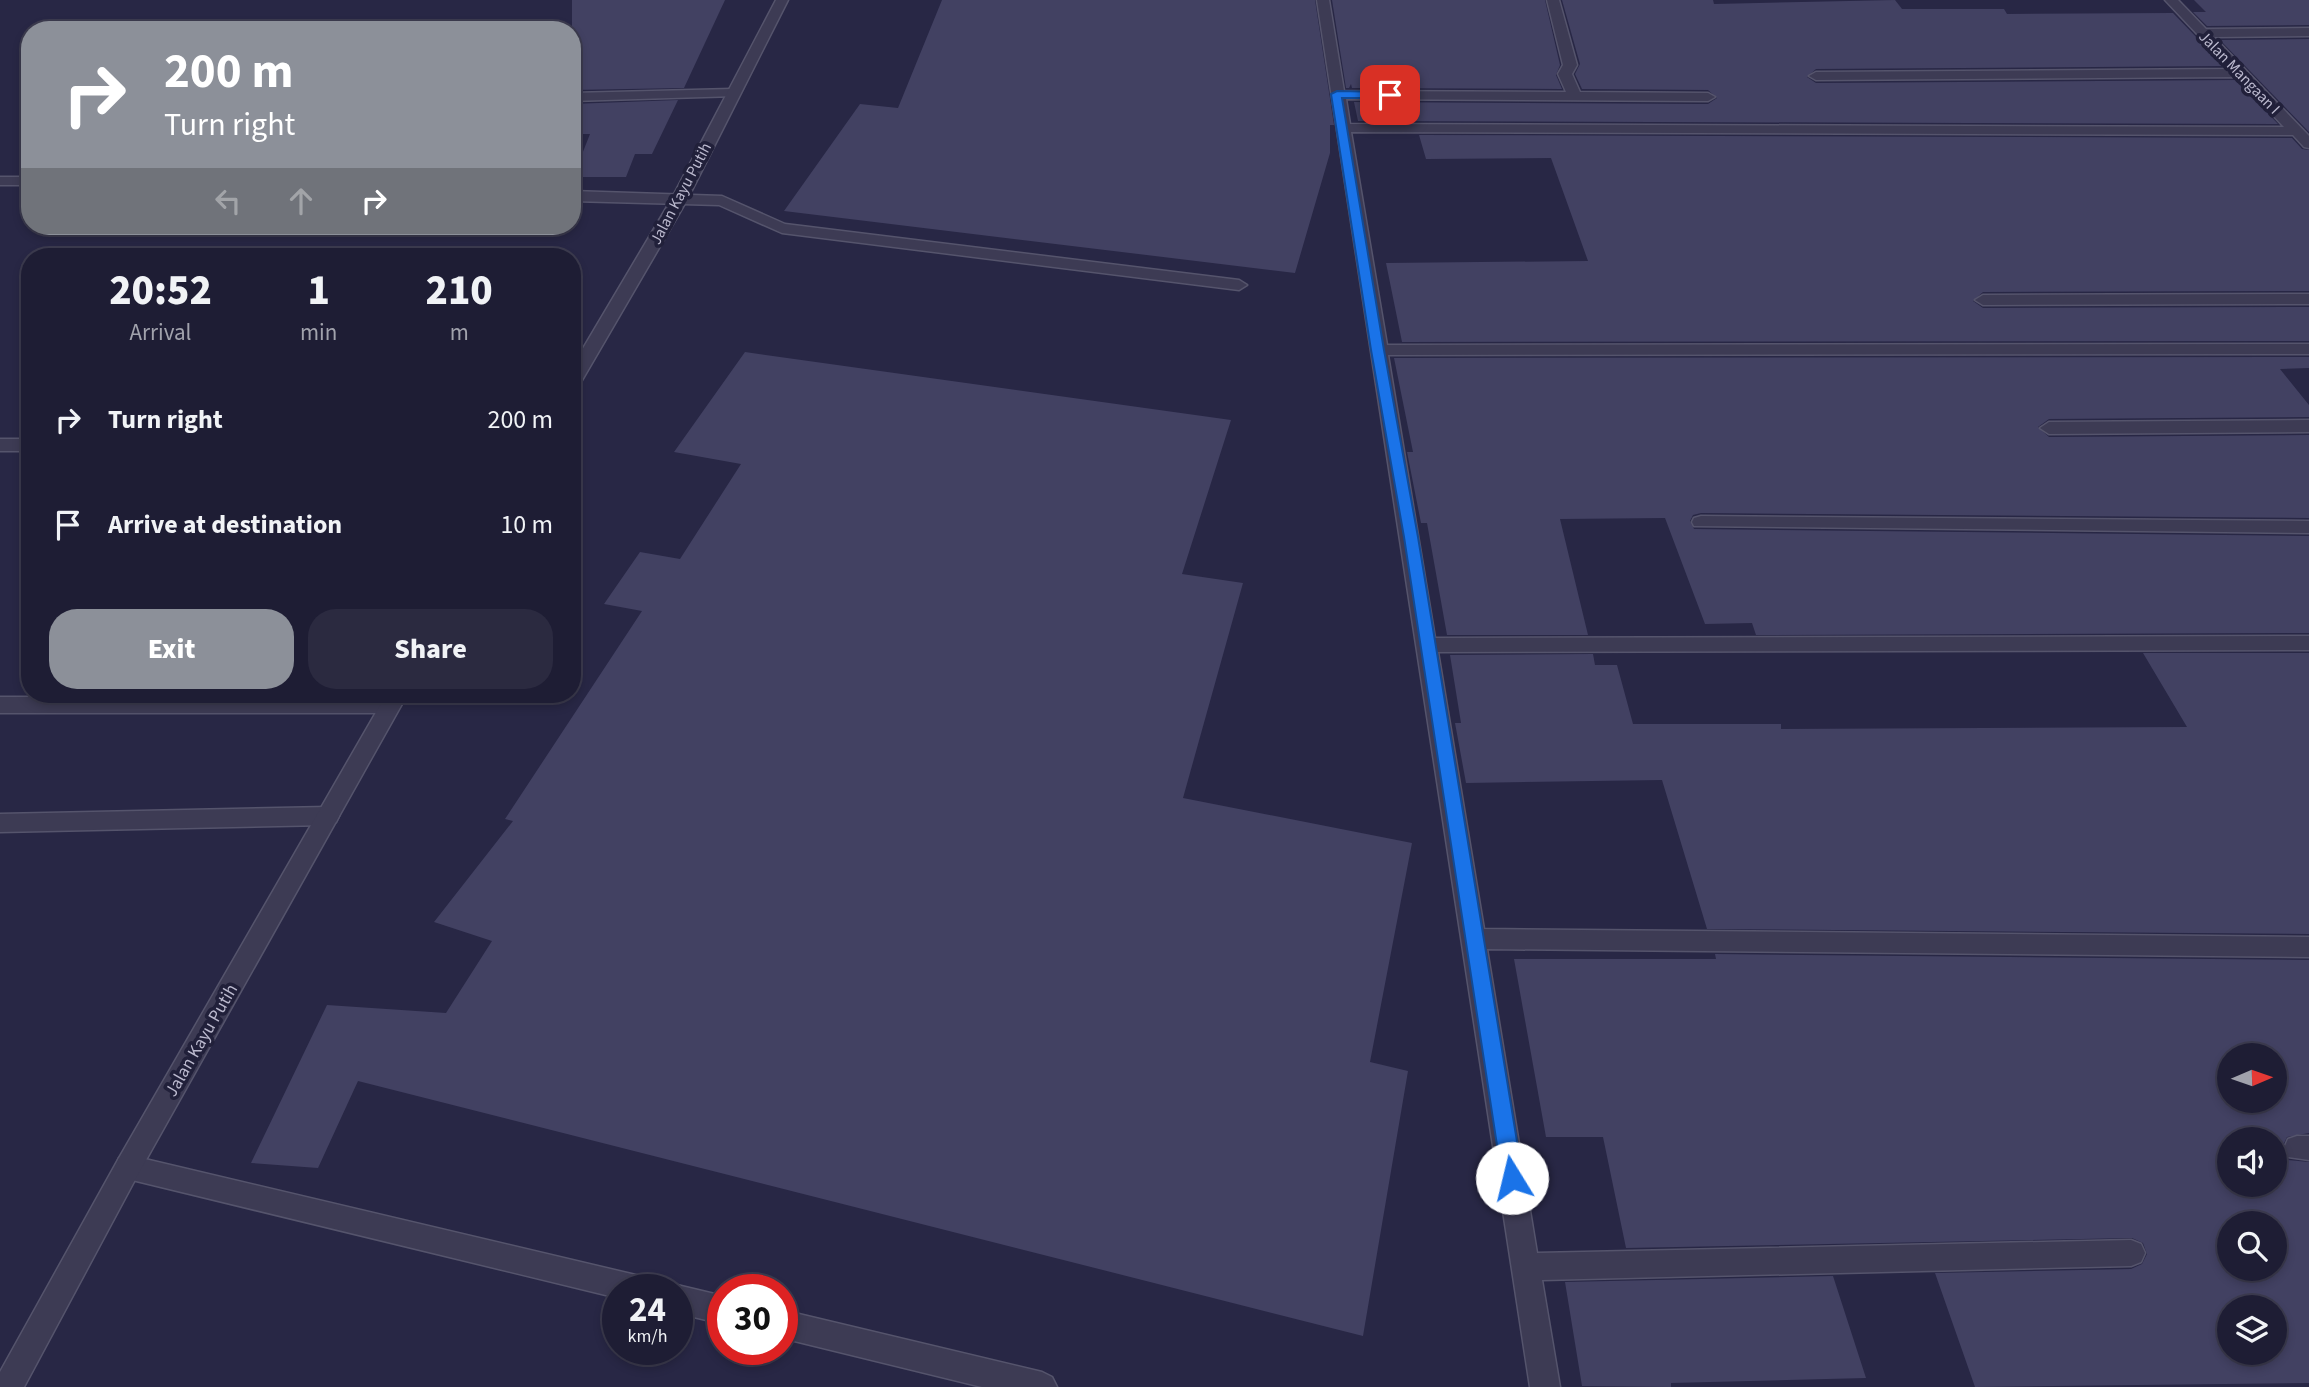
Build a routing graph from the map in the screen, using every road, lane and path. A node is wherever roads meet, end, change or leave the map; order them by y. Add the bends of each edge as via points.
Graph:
1 (782, 0) edge
2 (1323, 0) edge
3 (1553, 0) edge
4 (2171, 0) edge
5 (2309, 32) edge
6 (2202, 33) junction
7 (2241, 73) junction
8 (1816, 76) dead end
9 (732, 93) junction
10 (1337, 94) junction
11 (1574, 96) junction
12 (581, 97) edge
13 (1708, 97) dead end
14 (1608, 113) junction
15 (1342, 128) junction
16 (2297, 131) junction
17 (2309, 144) edge
18 (0, 181) edge
19 (21, 181) edge
20 (581, 196) edge
21 (679, 200) junction
22 (1238, 285) dead end
23 (1983, 299) dead end
24 (2309, 299) edge
25 (2309, 349) edge
26 (1377, 350) junction
27 (581, 367) edge
28 (2309, 426) edge
29 (2049, 428) dead end
30 (21, 444) edge
31 (0, 445) edge
32 (1701, 522) dead end
33 (2309, 527) edge
34 (2309, 643) edge
35 (1427, 645) junction
36 (157, 703) edge
37 (391, 703) edge
38 (0, 705) edge
39 (328, 816) junction
40 (0, 823) edge
41 (1474, 939) junction
42 (2309, 947) edge
43 (128, 1167) junction
44 (2131, 1253) dead end
45 (1527, 1267) junction
46 (602, 1281) edge
47 (798, 1328) edge
48 (8, 1387) edge
49 (1042, 1387) edge
50 (1545, 1387) edge

1 - 9 street, Jalan Kayu Putih
2 - 10 street
3 - 11 street via 1570,65 1565,74
4 - 6 street, Jalan Mangaan I
5 - 6 street
6 - 7 street, Jalan Mangaan I
7 - 8 street
7 - 16 street, Jalan Mangaan I
9 - 12 street
9 - 21 street, Jalan Kayu Putih
10 - 11 street
10 - 15 street
11 - 14 street
13 - 14 street
14 - 15 street
14 - 16 street
15 - 26 street
16 - 17 street, Jalan Mangaan I
18 - 19 street
20 - 21 street
21 - 22 street via 722,201 782,228
21 - 27 street, Jalan Kayu Putih
23 - 24 street
25 - 26 street
26 - 35 street
28 - 29 street
30 - 31 street
32 - 33 street
34 - 35 street
35 - 41 street
36 - 38 street
37 - 39 street, Jalan Kayu Putih
39 - 40 street
39 - 43 street, Jalan Kayu Putih
41 - 42 street
41 - 45 street
43 - 46 street
43 - 48 street, Jalan Kayu Putih
44 - 45 street
45 - 50 street
47 - 49 street

